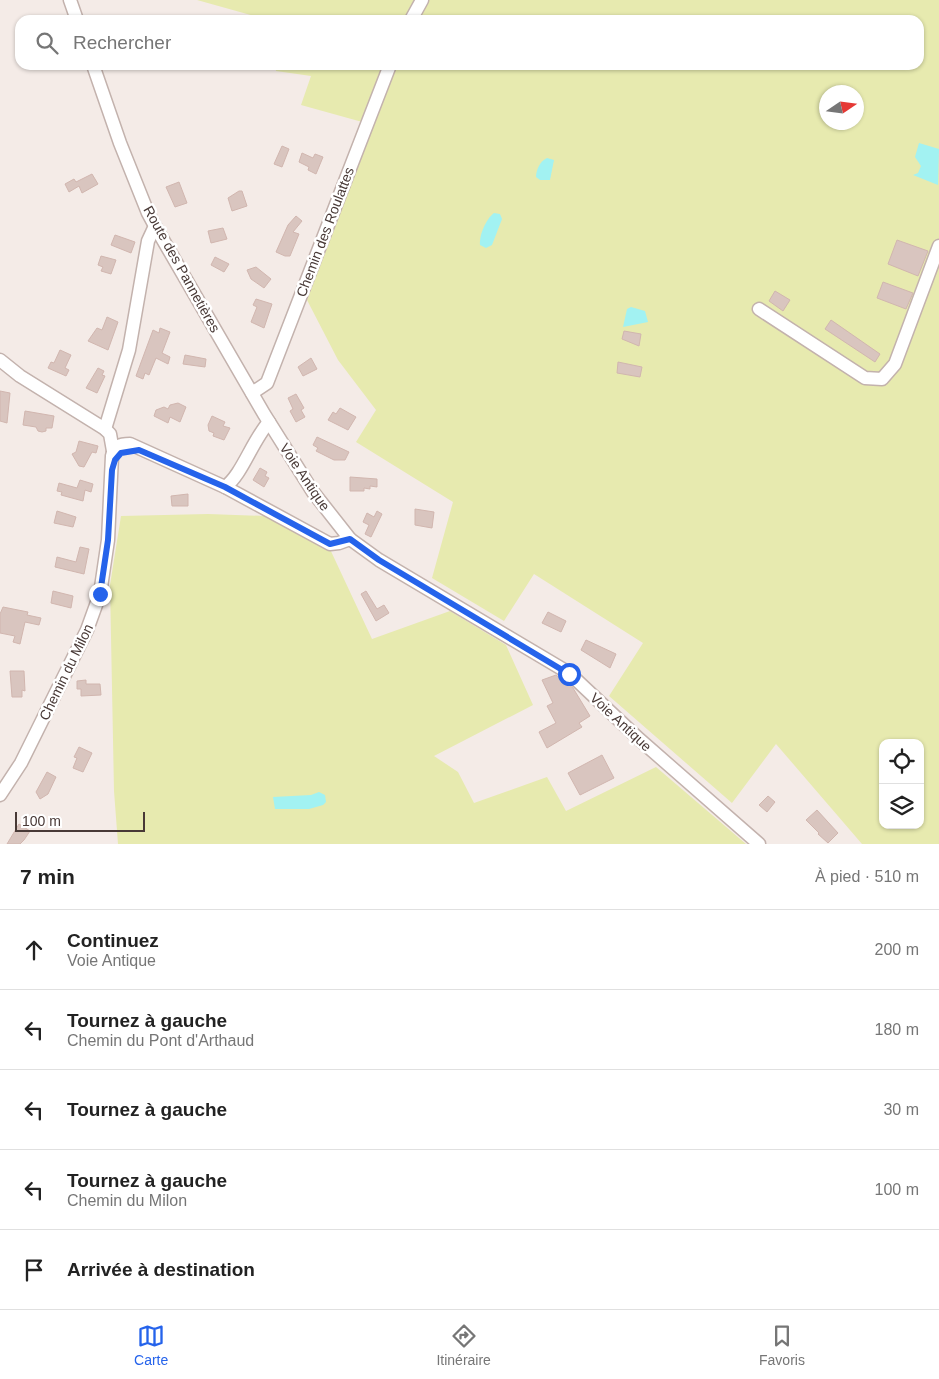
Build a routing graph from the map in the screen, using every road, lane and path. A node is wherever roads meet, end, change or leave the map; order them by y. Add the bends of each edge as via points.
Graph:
1 (70, 0) edge
2 (422, 0) edge
3 (75, 15) edge
4 (414, 15) edge
5 (95, 70) edge
6 (388, 70) edge
7 (155, 226) junction
8 (939, 246) edge
9 (759, 309) dead end
10 (0, 360) edge
11 (252, 393) junction
12 (266, 416) junction
13 (107, 432) junction
14 (127, 444) junction
15 (139, 450) junction
16 (113, 451) junction
17 (112, 470) junction
18 (225, 487) junction
19 (350, 539) junction
20 (0, 796) edge
21 (759, 844) edge

1 - 3 street
2 - 4 street
5 - 7 street, Route des Pannetières via 120,143
6 - 11 street, Chemin des Roulattes via 267,383
7 - 11 street, Route des Pannetières
7 - 13 street via 148,241 129,350
8 - 9 street via 895,364 882,379 865,378
10 - 13 street
11 - 12 street, Route des Pannetières
12 - 18 street via 233,481
12 - 19 street, Voie Antique via 313,492
13 - 14 street
13 - 16 street, Chemin du Milon
14 - 15 street
14 - 16 street via 120,444
15 - 17 street via 121,453
15 - 18 street
16 - 17 street, Chemin du Milon
17 - 20 street, Chemin du Milon via 108,540 100,594 87,630 21,763
18 - 19 street via 330,544
19 - 21 street, Voie Antique via 379,560 569,674 639,740

